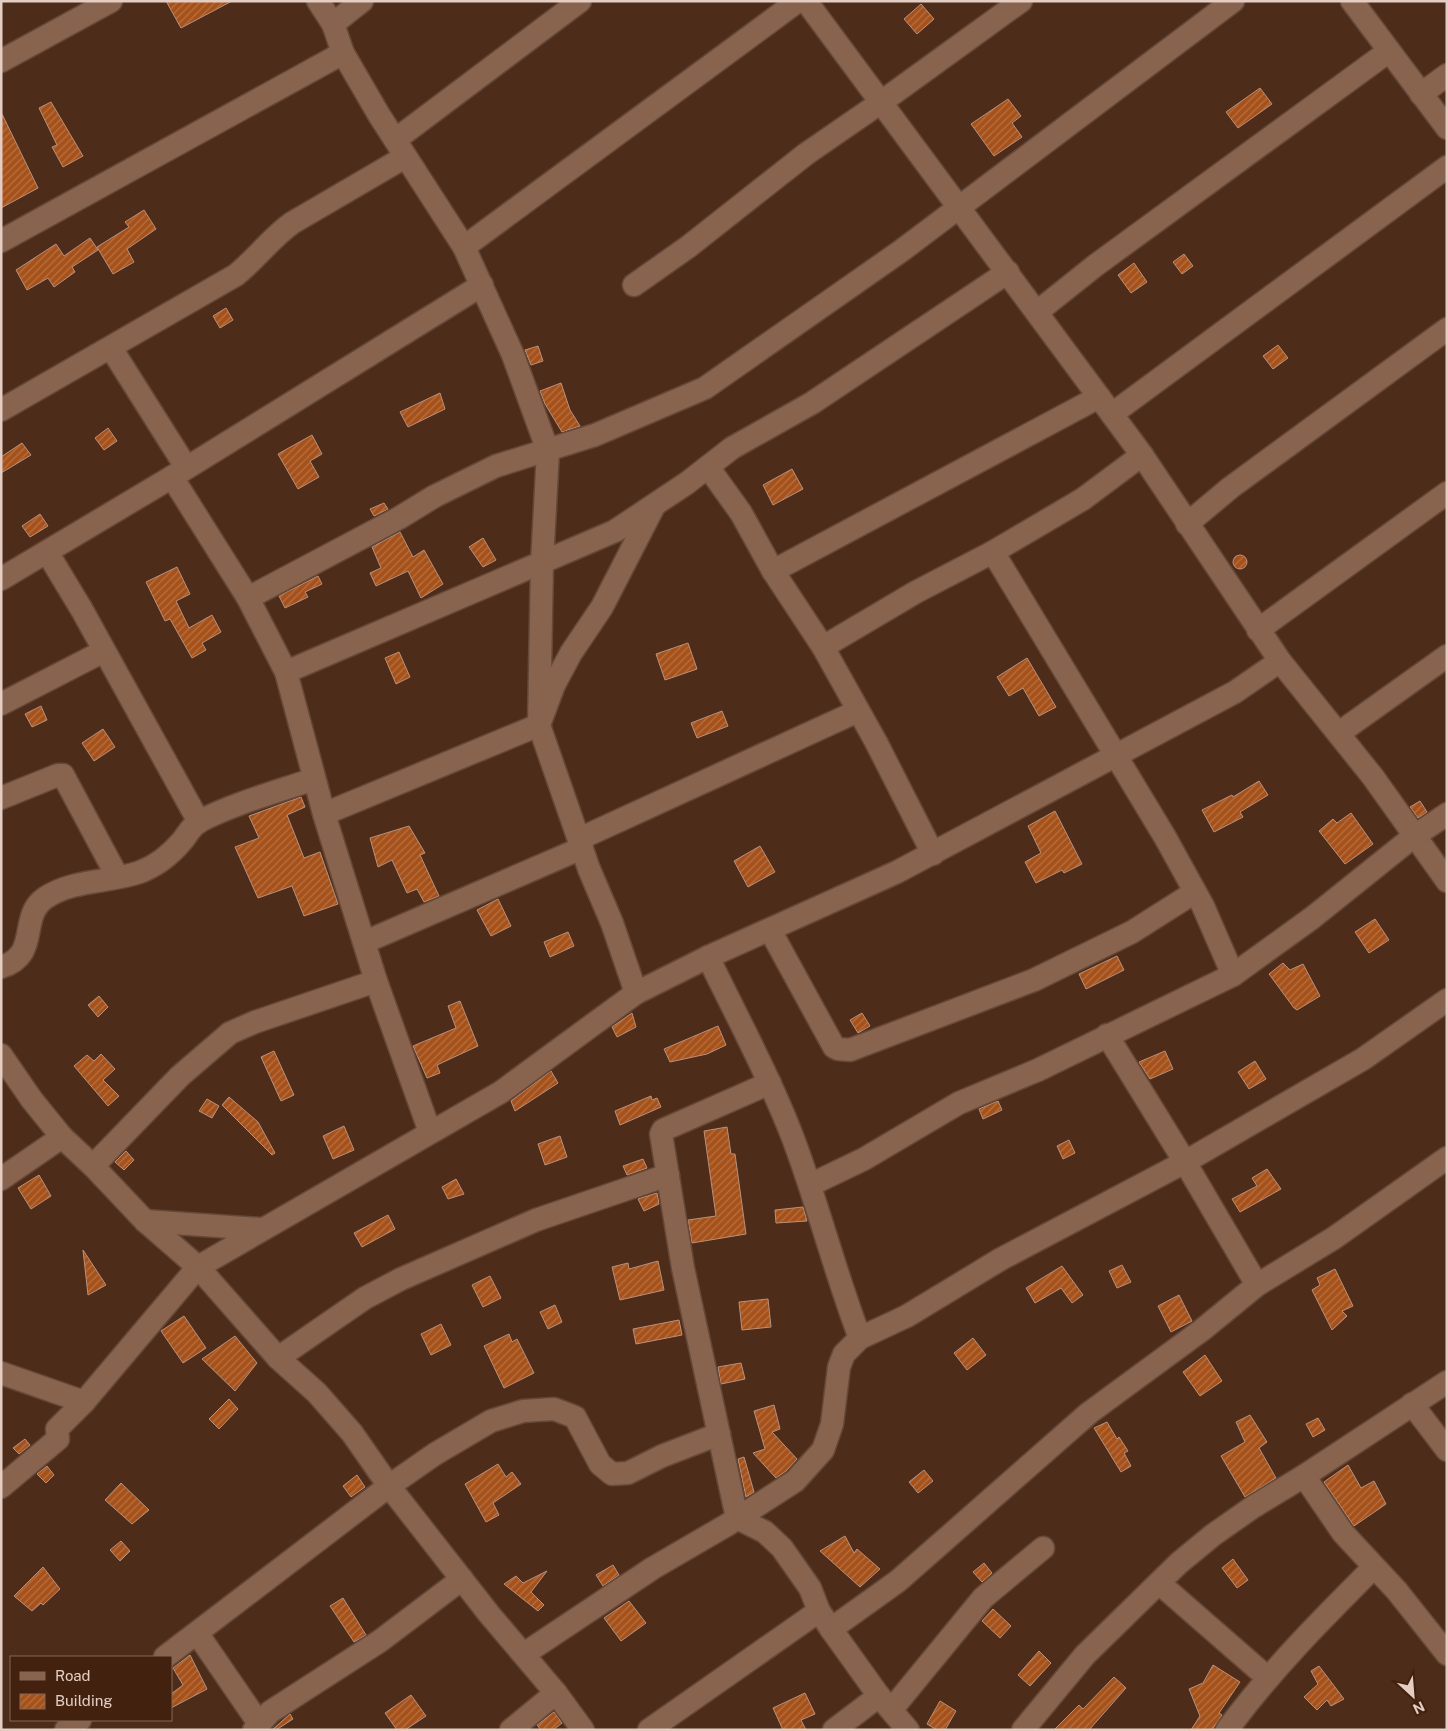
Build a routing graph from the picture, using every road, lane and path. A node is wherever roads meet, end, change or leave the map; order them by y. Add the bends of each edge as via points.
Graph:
1 (111, 1) edge
2 (318, 1) edge
3 (362, 1) edge
4 (580, 1) edge
5 (798, 1) edge
6 (806, 1) edge
7 (1021, 1) edge
8 (1233, 1) edge
9 (1352, 1) edge
10 (333, 24) junction
11 (1389, 51) junction
12 (343, 53) junction
13 (1, 61) edge
14 (1447, 75) edge
15 (1421, 94) junction
16 (880, 103) junction
17 (1447, 128) edge
18 (400, 148) junction
19 (1447, 167) edge
20 (959, 208) junction
21 (1, 241) edge
22 (464, 247) junction
23 (1008, 272) junction
24 (482, 284) junction
25 (634, 285) dead end
26 (1037, 312) junction
27 (1447, 329) edge
28 (111, 348) junction
29 (1106, 406) junction
30 (1, 410) edge
31 (548, 451) junction
32 (1142, 455) junction
33 (708, 467) junction
34 (179, 472) junction
35 (1447, 493) edge
36 (655, 505) junction
37 (1187, 524) junction
38 (47, 552) junction
39 (993, 552) junction
40 (542, 562) junction
41 (773, 571) junction
42 (1, 579) edge
43 (248, 598) junction
44 (1258, 630) junction
45 (823, 647) junction
46 (104, 651) junction
47 (1447, 656) edge
48 (1280, 661) junction
49 (286, 672) junction
50 (1, 704) edge
51 (858, 710) junction
52 (539, 725) junction
53 (1339, 733) junction
54 (1115, 757) junction
55 (314, 780) junction
56 (3, 793) edge
57 (324, 814) junction
58 (1447, 814) edge
59 (199, 822) junction
60 (1413, 837) junction
61 (581, 843) junction
62 (933, 854) junction
63 (117, 876) junction
64 (1447, 881) edge
65 (1195, 892) junction
66 (770, 930) junction
67 (365, 942) junction
68 (708, 957) junction
69 (1, 967) edge
70 (1234, 975) junction
71 (376, 981) junction
72 (636, 993) junction
73 (1447, 1000) edge
74 (1107, 1035) junction
75 (1, 1056) edge
76 (770, 1083) junction
77 (430, 1132) junction
78 (62, 1137) junction
79 (1185, 1162) junction
80 (1444, 1164) edge
81 (93, 1166) junction
82 (668, 1174) junction
83 (1, 1179) edge
84 (810, 1185) junction
85 (145, 1222) junction
86 (261, 1229) junction
87 (198, 1267) junction
88 (1258, 1285) junction
89 (860, 1338) junction
90 (278, 1358) junction
91 (1, 1373) edge
92 (1447, 1382) edge
93 (84, 1402) junction
94 (1412, 1404) junction
95 (719, 1434) junction
96 (1447, 1450) edge
97 (1304, 1476) junction
98 (389, 1486) junction
99 (1, 1487) edge
100 (737, 1518) junction
101 (1043, 1548) dead end
102 (1374, 1567) junction
103 (462, 1579) junction
104 (1159, 1583) junction
105 (825, 1620) junction
106 (197, 1633) junction
107 (524, 1654) junction
108 (1447, 1654) edge
109 (166, 1656) edge
110 (1268, 1678) junction
111 (556, 1693) junction
112 (885, 1703) junction
113 (79, 1721) edge
114 (256, 1726) edge
115 (1029, 1728) edge
116 (66, 1730) edge
117 (510, 1730) edge
118 (583, 1730) edge
119 (649, 1730) edge
120 (834, 1730) edge
121 (908, 1730) edge
122 (1227, 1730) edge

1 - 13 street
2 - 10 street
3 - 10 street
4 - 18 street
5 - 22 street
6 - 16 street
7 - 16 street
8 - 20 street
9 - 11 street
10 - 12 street
11 - 15 street
11 - 26 street via 1096,265
12 - 18 street
12 - 21 street
14 - 15 street
15 - 17 street
16 - 20 street
16 - 25 street via 806,154
18 - 22 street
18 - 28 street via 280,232 236,274
19 - 29 street
20 - 23 street
20 - 31 street via 705,388 622,424
22 - 24 street
23 - 26 street
23 - 33 street via 812,403 732,448
24 - 31 street via 513,355
24 - 34 street
26 - 29 street
27 - 37 street via 1230,488
28 - 30 street
28 - 34 street
29 - 32 street
29 - 41 street
31 - 40 street
31 - 43 street via 496,466
32 - 37 street
32 - 39 street via 1082,499
33 - 36 street
33 - 41 street via 741,513
34 - 38 street
34 - 43 street
35 - 44 street
36 - 40 street via 615,531
36 - 52 street via 602,607 571,652
37 - 44 street
38 - 42 street
38 - 46 street
39 - 45 street via 916,592
39 - 54 street
40 - 49 street
40 - 52 street
41 - 45 street
43 - 49 street
44 - 48 street
45 - 51 street
46 - 50 street
46 - 59 street
47 - 53 street
48 - 53 street
48 - 54 street via 1235,692
49 - 55 street
51 - 61 street
51 - 62 street
52 - 57 street
52 - 61 street
53 - 60 street
54 - 62 street
54 - 65 street
55 - 57 street
55 - 59 street
56 - 63 street via 63,775
57 - 67 street
58 - 60 street
59 - 63 street via 158,863 139,872
60 - 64 street
60 - 70 street
61 - 67 street
61 - 72 street
62 - 66 street
63 - 69 street via 63,888 43,900 30,922 25,949 9,965
65 - 66 street via 1132,932 1034,980 850,1050 834,1047
65 - 70 street
66 - 68 street
67 - 71 street
68 - 72 street
68 - 76 street
70 - 74 street
71 - 77 street
71 - 81 street via 230,1032 180,1076
72 - 77 street via 501,1092
73 - 79 street via 1364,1059
74 - 79 street
74 - 84 street via 1038,1070 959,1103 864,1159
75 - 78 street
76 - 82 street via 664,1129 661,1134
76 - 84 street
77 - 86 street
78 - 81 street
78 - 83 street
79 - 88 street
79 - 89 street via 1001,1259 907,1316
80 - 88 street
81 - 85 street
82 - 90 street via 536,1220 401,1279 365,1298
82 - 95 street via 683,1268
84 - 89 street via 840,1287
85 - 86 street
85 - 87 street
86 - 87 street
87 - 90 street
87 - 93 street
88 - 105 street via 1088,1413 898,1581
89 - 100 street via 844,1354 838,1367 832,1424 823,1450 795,1481
90 - 98 street via 317,1393 352,1432
91 - 93 street
92 - 94 street
93 - 99 street via 57,1429 58,1439
94 - 96 street
94 - 97 street
95 - 98 street via 628,1472 612,1474 600,1464 575,1417 554,1409 523,1411 491,1421
95 - 100 street
97 - 102 street via 1343,1533
97 - 104 street via 1253,1506
98 - 103 street
98 - 106 street
100 - 105 street via 765,1532 782,1548 810,1588
100 - 107 street via 646,1573
101 - 112 street via 983,1598
102 - 108 street via 1419,1616
102 - 110 street
103 - 107 street
103 - 114 street via 380,1640 270,1712
104 - 110 street
104 - 115 street via 1085,1655
105 - 112 street
105 - 119 street
106 - 109 street
106 - 114 street
107 - 111 street
110 - 122 street
111 - 117 street
111 - 118 street
112 - 120 street
112 - 121 street
113 - 116 street

